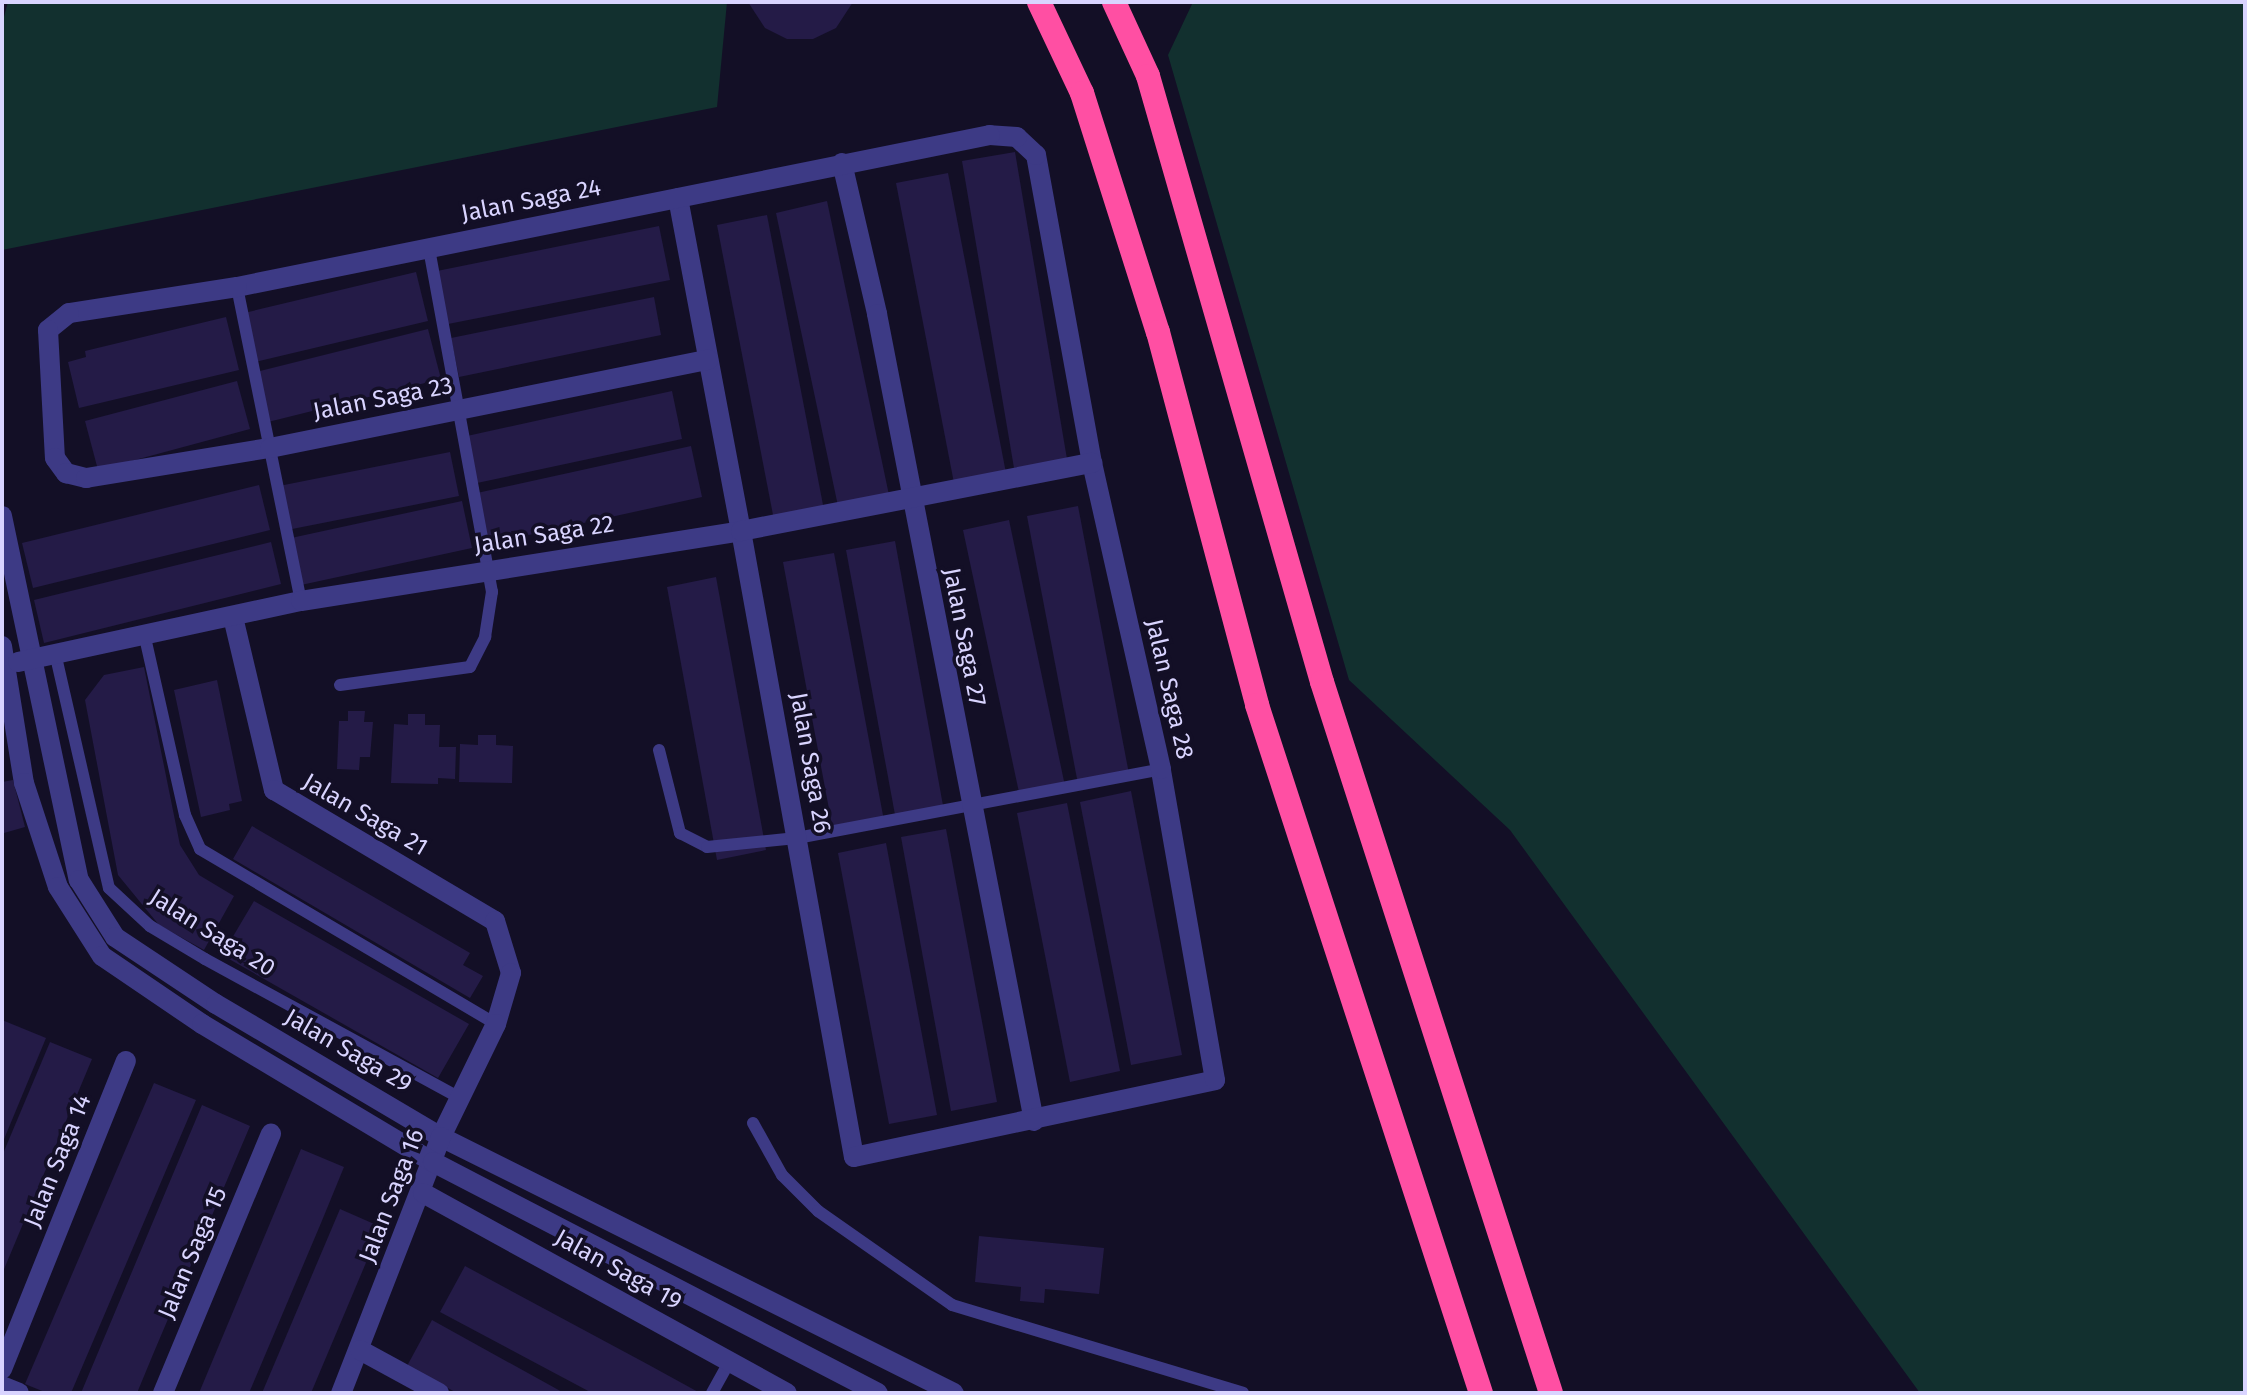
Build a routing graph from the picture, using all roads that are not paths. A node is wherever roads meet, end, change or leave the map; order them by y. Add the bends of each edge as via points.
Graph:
1 (1039, 2) edge
2 (1114, 2) edge
3 (1017, 137) joint
4 (842, 163) junction
5 (678, 198) junction
6 (429, 248) junction
7 (237, 287) junction
8 (708, 360) junction
9 (457, 411) junction
10 (270, 448) junction
11 (1092, 463) junction
12 (66, 473) joint
13 (912, 498) junction
14 (2, 516) edge
15 (741, 531) junction
16 (485, 570) junction
17 (301, 601) junction
18 (233, 617) junction
19 (144, 633) junction
20 (4, 656) edge
21 (56, 657) junction
22 (29, 658) junction
23 (340, 685) dead end
24 (659, 750) dead end
25 (1161, 769) junction
26 (970, 805) junction
27 (797, 838) junction
28 (511, 973) joint
29 (496, 1024) junction
30 (126, 1061) dead end
31 (462, 1099) junction
32 (1034, 1121) junction
33 (753, 1123) dead end
34 (271, 1134) dead end
35 (441, 1137) junction
36 (433, 1162) junction
37 (423, 1193) junction
38 (360, 1350) junction
39 (730, 1360) junction
40 (2, 1369) edge
41 (2, 1386) edge
42 (19, 1393) edge
43 (163, 1393) edge
44 (341, 1393) edge
45 (439, 1393) edge
46 (712, 1393) edge
47 (787, 1393) edge
48 (878, 1393) edge
49 (954, 1393) edge
50 (1243, 1393) edge
51 (1481, 1393) edge
52 (1551, 1393) edge

1 - 51 highway via 1082,93 1149,302 1257,705
2 - 52 highway via 1148,76 1322,682
3 - 4 street, Jalan Saga 24 via 990,135
3 - 11 street, Jalan Saga 28 via 1036,155
4 - 5 street, Jalan Saga 24
4 - 13 street, Jalan Saga 27
5 - 6 street, Jalan Saga 24
5 - 8 street, Jalan Saga 26
6 - 7 street, Jalan Saga 24
6 - 9 lane
7 - 10 lane
7 - 12 street, Jalan Saga 24 via 56,319 48,330 55,458
8 - 9 street, Jalan Saga 23
8 - 15 street, Jalan Saga 26
9 - 10 street, Jalan Saga 23
9 - 16 lane
10 - 12 street, Jalan Saga 23 via 86,478
10 - 17 lane
11 - 13 street, Jalan Saga 22
11 - 25 street, Jalan Saga 28
13 - 15 street, Jalan Saga 22
13 - 26 street, Jalan Saga 27
14 - 22 street, Jalan Saga 29
15 - 16 street, Jalan Saga 22
15 - 27 street, Jalan Saga 26
16 - 17 street, Jalan Saga 22
16 - 23 lane via 492,592 479,657 470,667
17 - 18 street, Jalan Saga 22
18 - 19 street, Jalan Saga 22
18 - 28 street, Jalan Saga 21 via 274,790 495,921
19 - 21 street, Jalan Saga 22
19 - 29 lane via 185,815 200,849
20 - 22 street, Jalan Saga 22
20 - 36 street via 24,783 58,887 102,956 202,1024
21 - 22 street, Jalan Saga 22
21 - 31 lane, Jalan Saga 20 via 109,888 150,926 205,959
22 - 35 street, Jalan Saga 29 via 79,880 115,937 216,1004
24 - 27 lane via 680,833 694,843 707,847
25 - 26 lane
25 - 32 street, Jalan Saga 28 via 1215,1080
26 - 27 lane
26 - 32 street, Jalan Saga 27 via 1015,1001
27 - 32 street, Jalan Saga 26 via 854,1157
28 - 29 street, Jalan Saga 16
29 - 31 street, Jalan Saga 16
30 - 40 street, Jalan Saga 14
31 - 35 street, Jalan Saga 16
33 - 50 lane via 782,1175 818,1211 952,1305
34 - 43 street, Jalan Saga 15
35 - 36 street, Jalan Saga 16
35 - 49 street, Jalan Saga 29
36 - 37 street, Jalan Saga 16
36 - 48 street
37 - 38 street, Jalan Saga 16
37 - 39 street, Jalan Saga 19
38 - 44 street, Jalan Saga 16
38 - 45 street
39 - 46 lane
39 - 47 street, Jalan Saga 19
41 - 42 street

